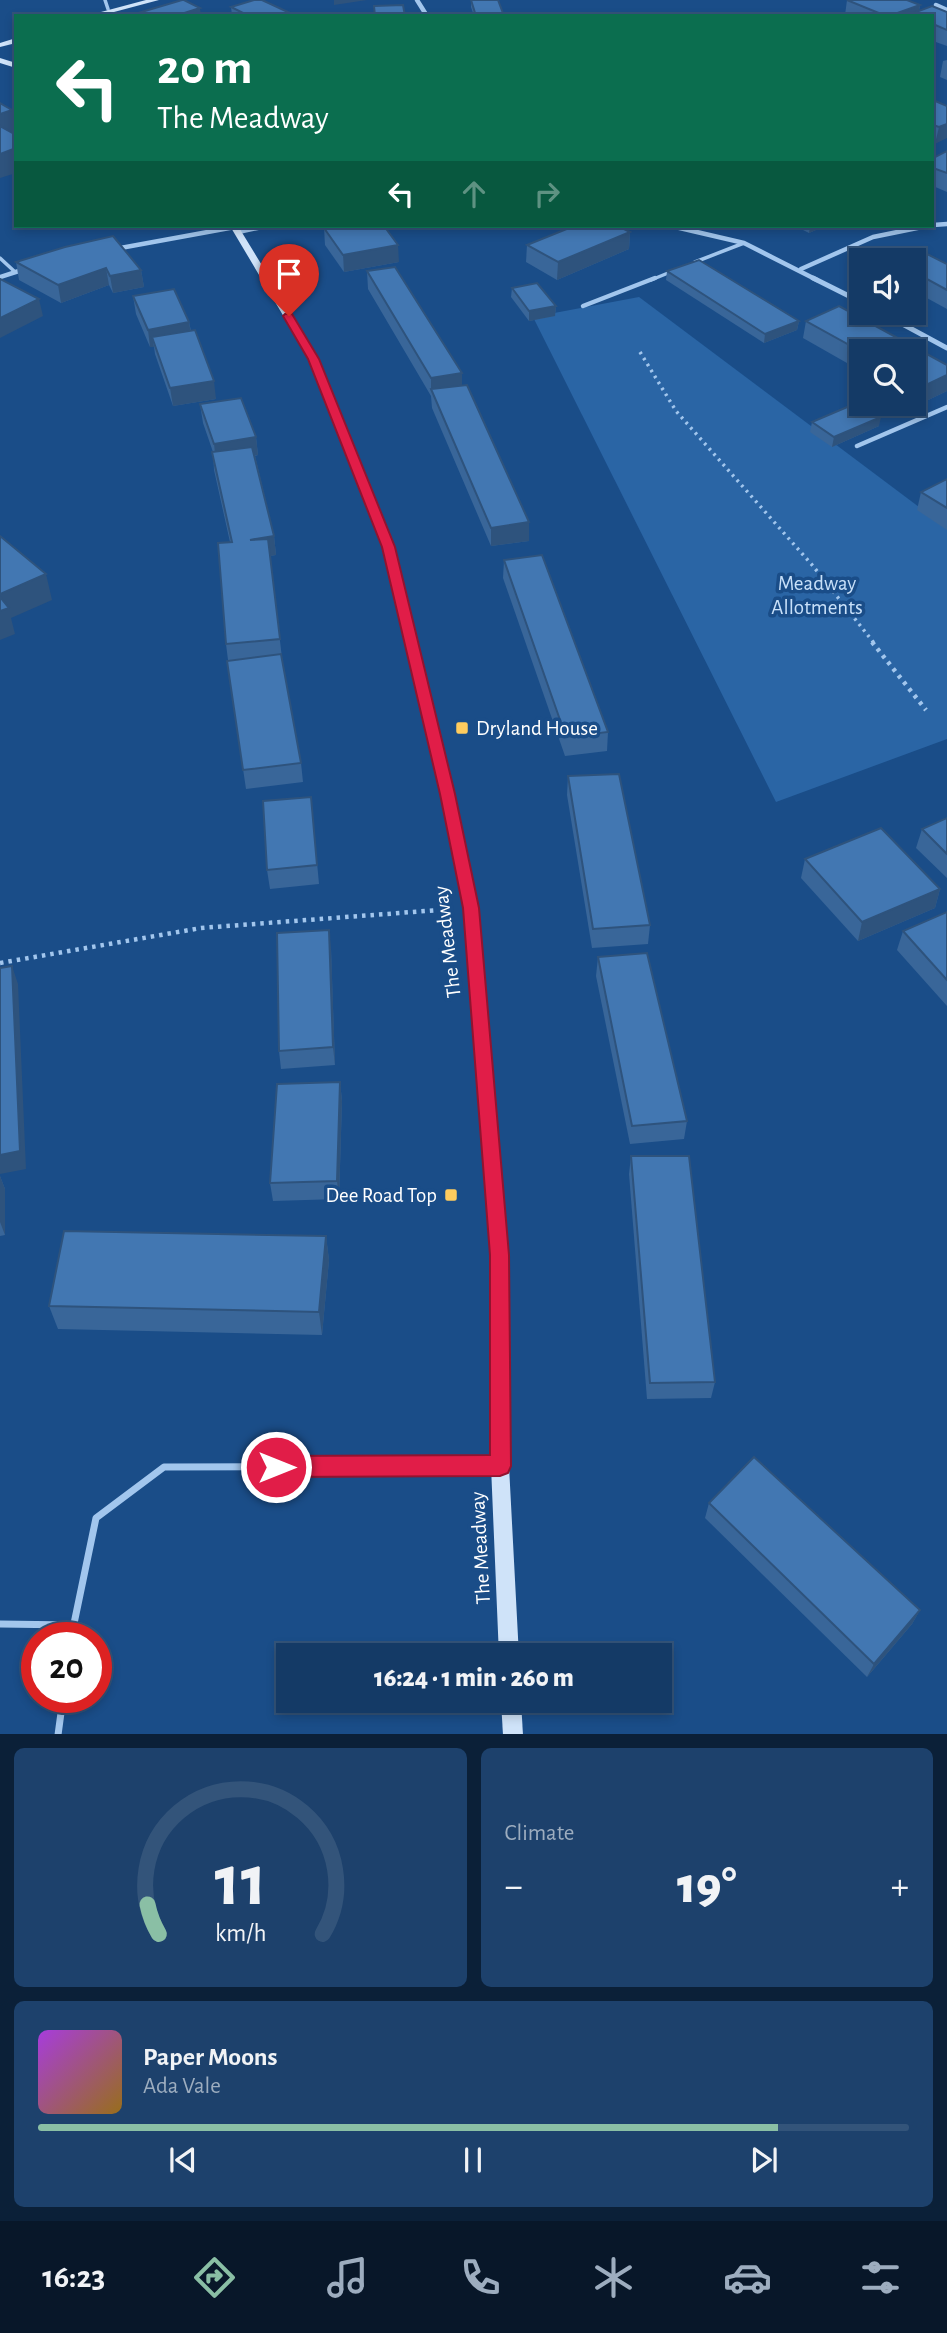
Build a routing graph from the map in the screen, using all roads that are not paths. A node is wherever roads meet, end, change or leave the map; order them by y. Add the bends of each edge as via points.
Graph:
1 (105, 0) edge
2 (155, 0) edge
3 (936, 5) edge
4 (108, 9) junction
5 (947, 10) edge
6 (94, 14) edge
7 (236, 228) edge
8 (680, 228) edge
9 (917, 228) edge
10 (744, 243) junction
11 (107, 250) edge
12 (0, 258) edge
13 (695, 262) edge
14 (37, 266) edge
15 (682, 267) edge
16 (801, 269) junction
17 (14, 271) junction
18 (0, 277) edge
19 (849, 295) edge
20 (583, 306) dead end
21 (905, 325) edge
22 (947, 348) edge
23 (947, 407) edge
24 (857, 446) dead end
25 (500, 1466) junction
26 (73, 1622) edge
27 (0, 1624) edge
28 (21, 1624) edge
29 (508, 1643) edge
30 (61, 1713) edge
31 (512, 1713) edge
32 (58, 1734) edge
33 (513, 1734) edge

1 - 4 lane
2 - 4 street
3 - 5 street
4 - 6 street
7 - 11 street
7 - 25 street, The Meadway via 314,359 389,547 448,794 471,908 499,1255
8 - 10 street
9 - 16 street via 873,237
10 - 13 lane
10 - 16 street
12 - 17 lane
14 - 17 street
15 - 20 lane
16 - 19 street
17 - 18 street
21 - 22 street
23 - 24 lane
25 - 26 lane via 164,1467 96,1518
25 - 29 street, The Meadway
27 - 28 lane
30 - 32 lane
31 - 33 street

